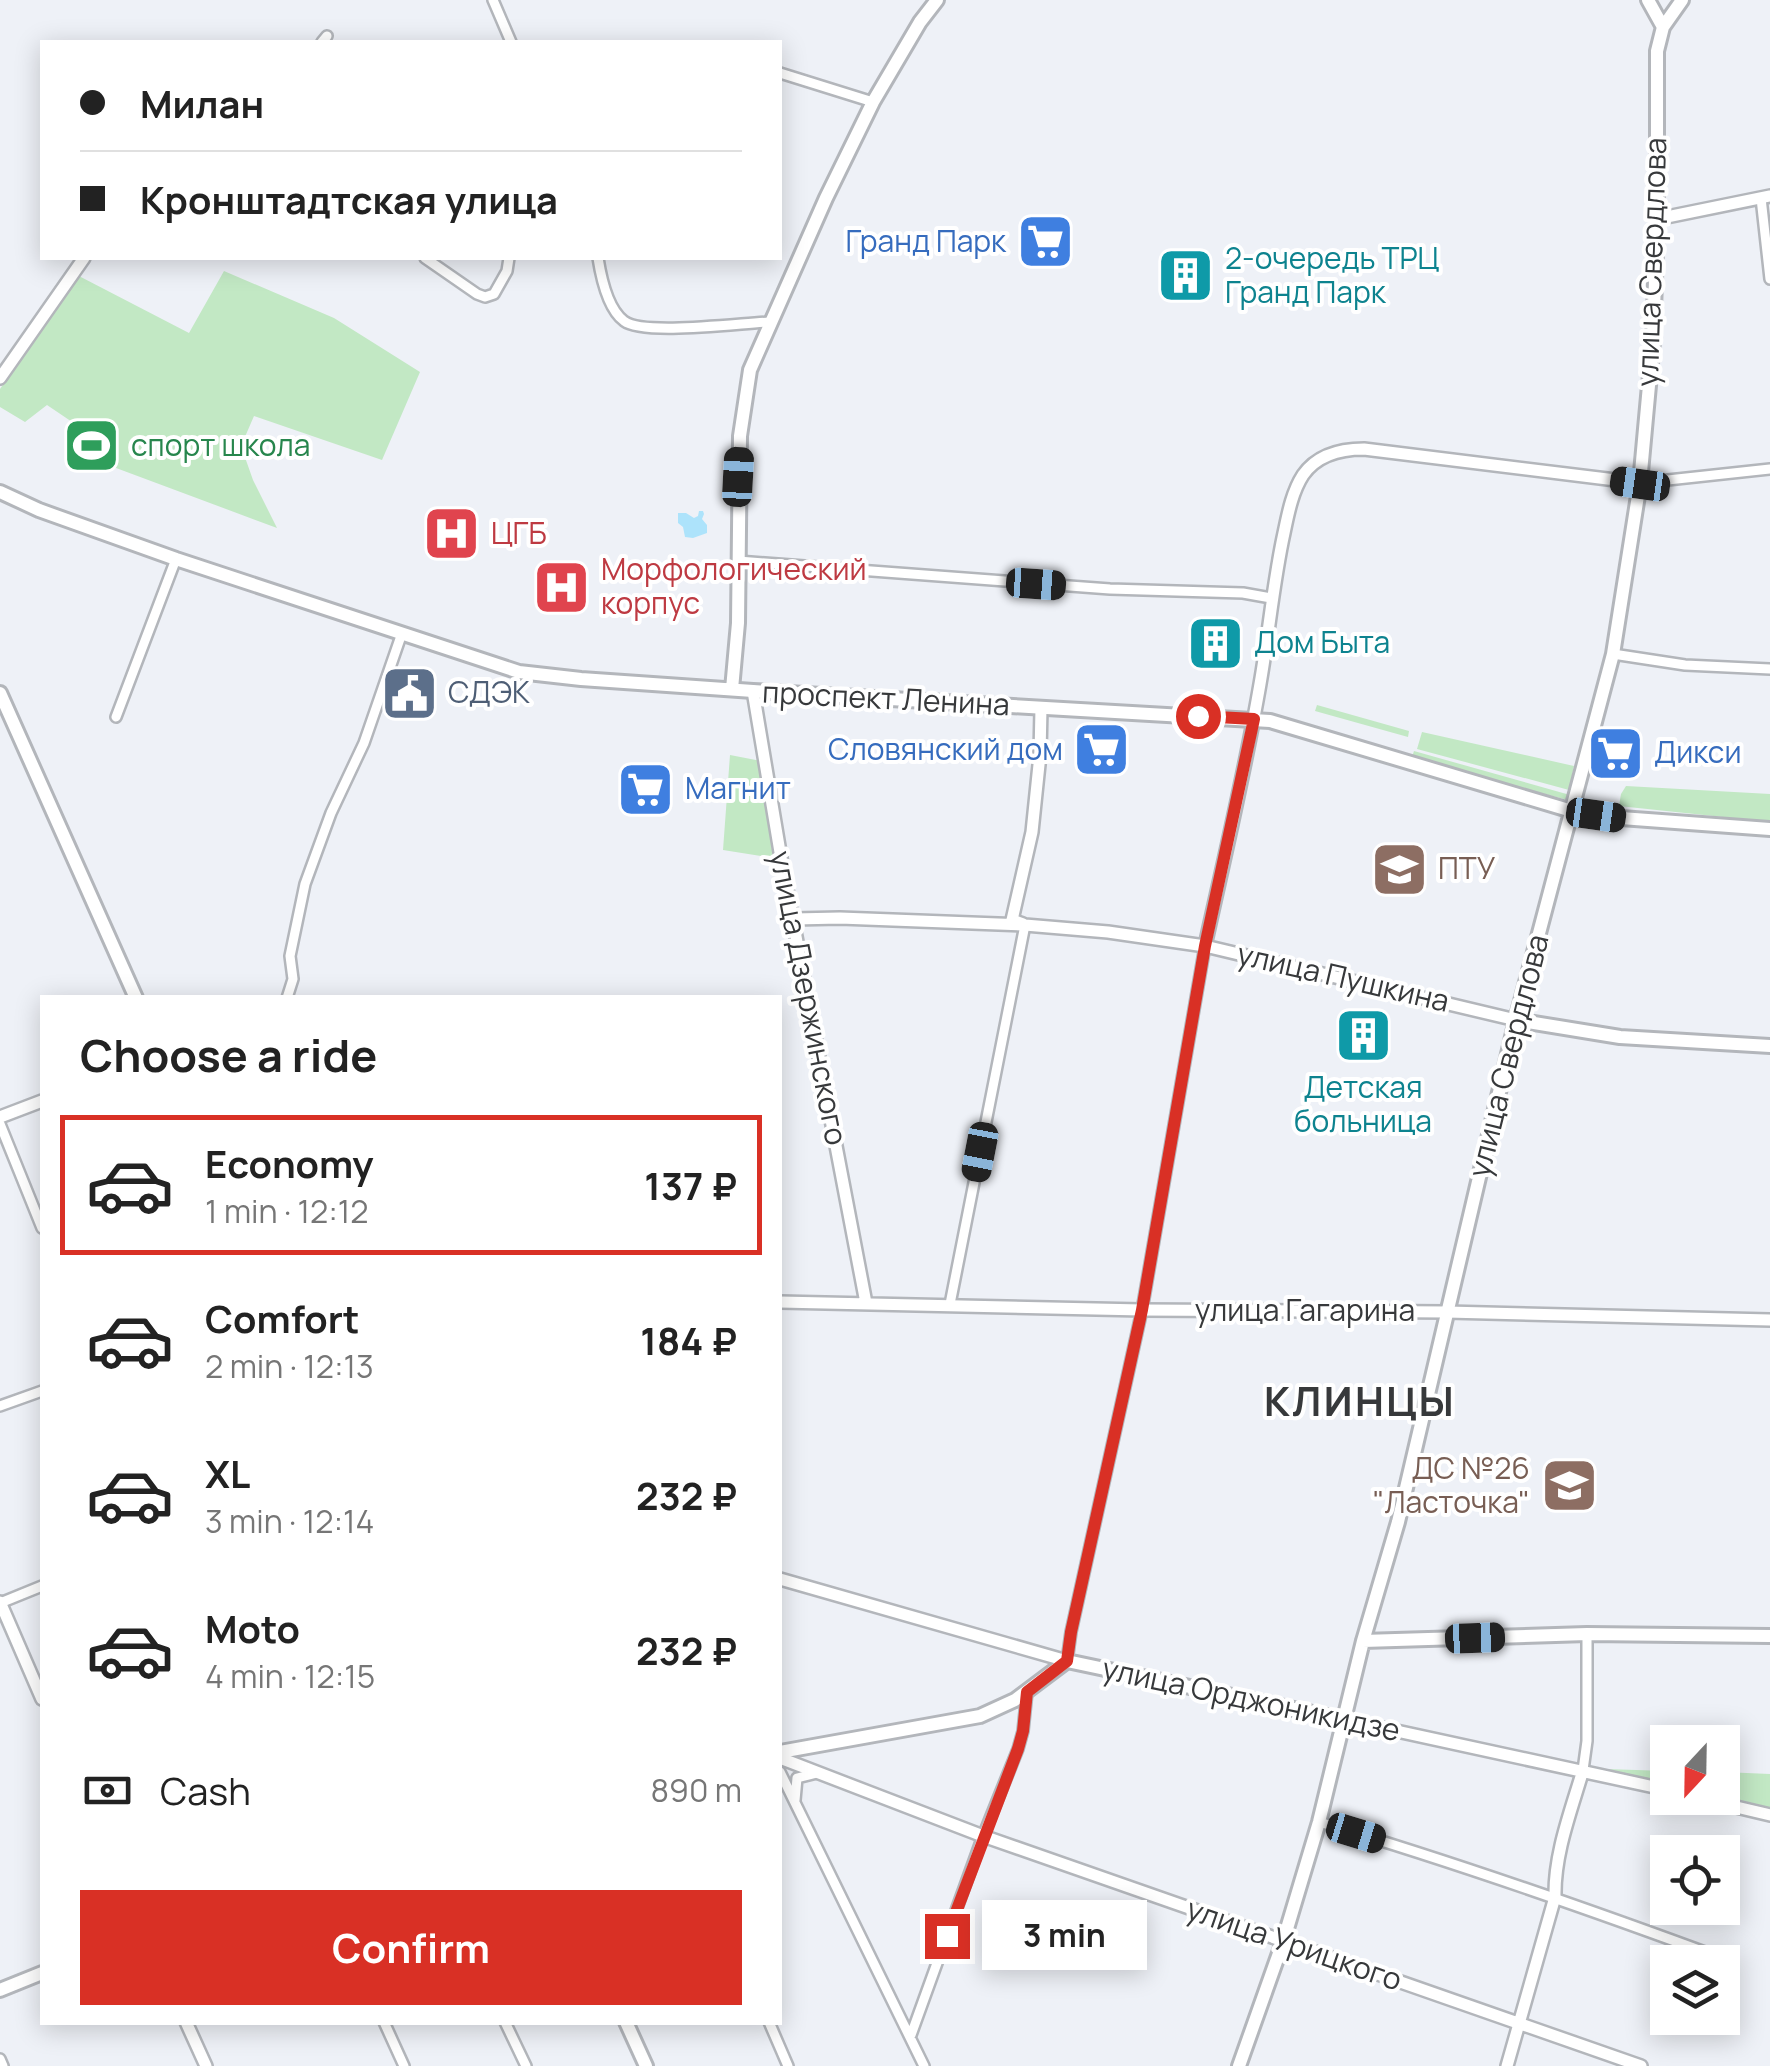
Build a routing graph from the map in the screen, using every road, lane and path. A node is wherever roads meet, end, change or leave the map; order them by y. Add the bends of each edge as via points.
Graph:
1 (493, 0) edge
2 (936, 0) edge
3 (1648, 0) edge
4 (1682, 0) edge
5 (1662, 27) junction
6 (510, 40) edge
7 (782, 74) edge
8 (873, 102) junction
9 (1765, 197) edge
10 (1657, 219) junction
11 (83, 260) edge
12 (428, 260) edge
13 (509, 260) edge
14 (599, 260) edge
15 (1770, 279) edge
16 (770, 322) junction
17 (0, 378) edge
18 (1770, 469) edge
19 (1640, 484) junction
20 (0, 492) edge
21 (16, 501) junction
22 (0, 503) edge
23 (176, 559) junction
24 (738, 560) junction
25 (1271, 598) junction
26 (402, 633) junction
27 (1614, 654) junction
28 (1770, 670) edge
29 (732, 690) junction
30 (753, 691) junction
31 (0, 692) edge
32 (1041, 708) junction
33 (116, 717) dead end
34 (1254, 719) junction
35 (1572, 811) junction
36 (1770, 830) edge
37 (794, 919) junction
38 (1025, 925) junction
39 (1205, 946) junction
40 (135, 995) edge
41 (287, 995) edge
42 (1516, 1020) junction
43 (1770, 1046) edge
44 (40, 1102) edge
45 (0, 1120) edge
46 (40, 1223) edge
47 (782, 1302) edge
48 (866, 1304) junction
49 (950, 1304) junction
50 (1142, 1310) junction
51 (1447, 1312) junction
52 (1770, 1320) edge
53 (40, 1392) edge
54 (0, 1406) edge
55 (782, 1580) edge
56 (40, 1587) edge
57 (0, 1603) edge
58 (1586, 1634) junction
59 (1770, 1636) edge
60 (1364, 1641) junction
61 (1067, 1661) junction
62 (1027, 1692) junction
63 (40, 1694) edge
64 (1346, 1720) junction
65 (782, 1755) edge
66 (782, 1756) edge
67 (1583, 1770) junction
68 (817, 1773) junction
69 (782, 1776) edge
70 (1650, 1786) edge
71 (794, 1802) junction
72 (1740, 1808) edge
73 (1770, 1815) edge
74 (1319, 1822) junction
75 (983, 1836) junction
76 (1554, 1897) junction
77 (1283, 1942) junction
78 (1685, 1945) edge
79 (40, 1974) edge
80 (0, 1990) edge
81 (1520, 2023) junction
82 (187, 2025) edge
83 (385, 2025) edge
84 (507, 2025) edge
85 (627, 2025) edge
86 (769, 2025) edge
87 (910, 2035) junction
88 (206, 2066) edge
89 (404, 2066) edge
90 (526, 2066) edge
91 (646, 2066) edge
92 (788, 2066) edge
93 (924, 2066) edge
94 (1240, 2066) edge
95 (1507, 2066) edge
96 (1641, 2066) edge

1 - 6 street
2 - 8 main road
3 - 5 main road
4 - 5 main road
5 - 10 main road, улица Свердлова
7 - 8 street
8 - 16 main road
9 - 10 street
9 - 15 street
10 - 19 main road, улица Свердлова
11 - 17 street
12 - 13 street via 485,297 494,294
14 - 16 street via 613,308 632,326
16 - 24 main road via 742,410
18 - 19 street
19 - 25 street via 1339,451 1305,473
19 - 27 main road, улица Свердлова
20 - 21 main road, проспект Ленина
21 - 22 main road
21 - 23 main road, проспект Ленина
23 - 26 main road, проспект Ленина
23 - 33 street
24 - 25 street
24 - 29 main road
25 - 34 street
26 - 29 main road, проспект Ленина via 519,672
26 - 41 street via 306,884
27 - 28 street
27 - 35 main road, улица Свердлова
29 - 30 main road, проспект Ленина
30 - 32 main road, проспект Ленина
30 - 37 street, улица Дзержинского
31 - 40 main road
32 - 34 main road, проспект Ленина
32 - 38 street via 1032,832 1012,920
34 - 35 main road, проспект Ленина
34 - 39 street
35 - 36 main road, проспект Ленина
35 - 42 main road, улица Свердлова
37 - 38 street, улица Пушкина
37 - 48 street, улица Дзержинского
38 - 39 street, улица Пушкина
38 - 49 street
39 - 42 street, улица Пушкина
39 - 50 street
42 - 43 main road, улица Пушкина via 1620,1037
42 - 51 main road, улица Свердлова
44 - 45 street
45 - 46 street
47 - 48 street, улица Гагарина
48 - 49 street, улица Гагарина
49 - 50 street, улица Гагарина
50 - 51 street, улица Гагарина
50 - 61 street
51 - 52 street, улица Гагарина
51 - 60 main road, улица Свердлова
53 - 54 street
55 - 61 street, улица Орджоникидзе
56 - 57 street
57 - 63 street
58 - 59 main road
58 - 60 main road
58 - 67 street
60 - 64 main road, улица Свердлова
61 - 62 main road
61 - 64 main road, улица Орджоникидзе
62 - 65 main road via 980,1716
62 - 75 street via 1018,1749
64 - 67 street, улица Орджоникидзе
64 - 74 main road, улица Свердлова
66 - 68 street, улица Урицкого
67 - 70 street, улица Орджоникидзе
67 - 76 street
68 - 71 street via 798,1778
68 - 75 street, улица Урицкого
69 - 71 street
71 - 87 street
72 - 73 street
74 - 76 street
74 - 77 main road, улица Свердлова
75 - 77 street, улица Урицкого
75 - 87 street
76 - 78 street
76 - 81 street
77 - 81 street, улица Урицкого
77 - 94 main road, улица Свердлова
79 - 80 main road
81 - 95 street
81 - 96 street, улица Урицкого
82 - 88 street
83 - 89 street
84 - 90 street
85 - 91 main road
86 - 92 street
87 - 93 street

